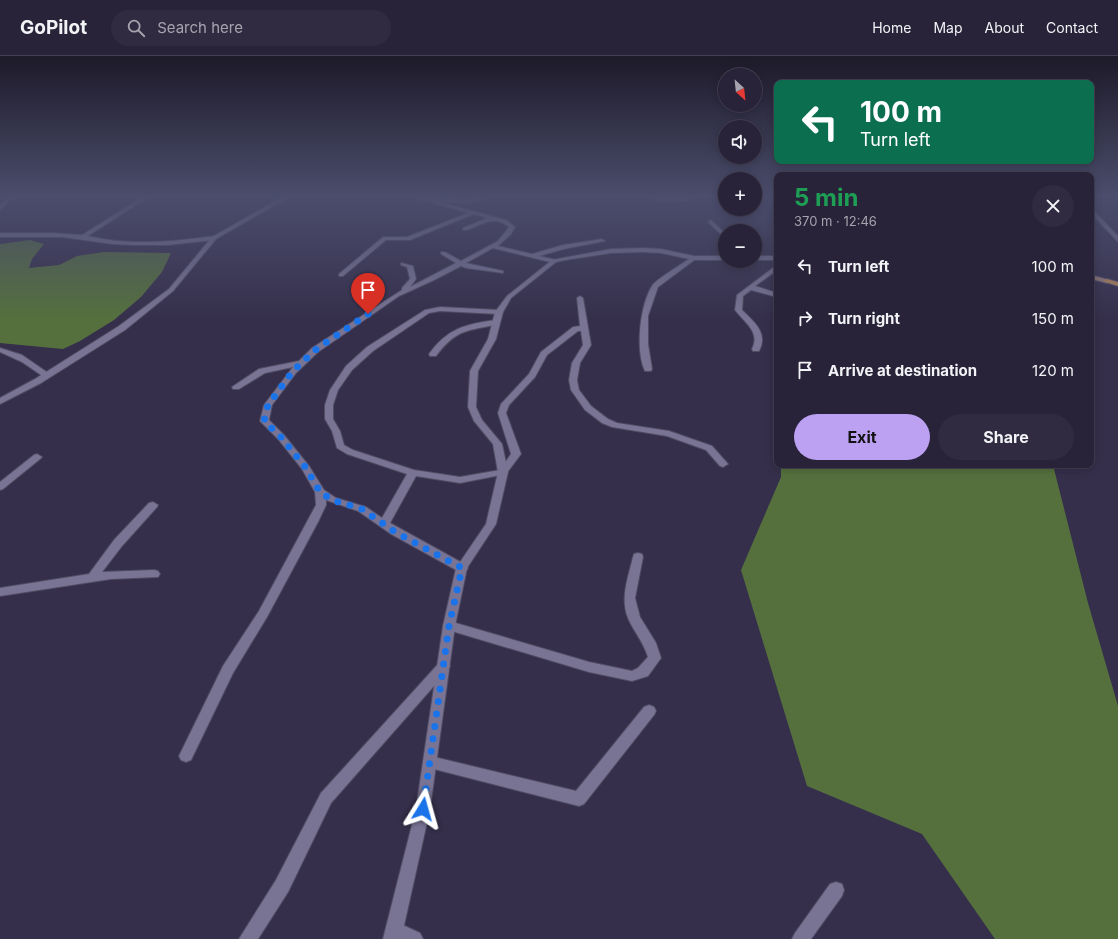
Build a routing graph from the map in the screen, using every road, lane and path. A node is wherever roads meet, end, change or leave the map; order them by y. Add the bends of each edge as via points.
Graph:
1 (73, 237) edge
2 (412, 237) edge
3 (505, 237) edge
4 (83, 238) joint
5 (214, 238) joint
6 (602, 241) dead end
7 (492, 246) junction
8 (443, 253) dead end
9 (531, 256) junction
10 (694, 258) junction
11 (718, 258) edge
12 (762, 258) edge
13 (774, 258) edge
14 (554, 261) junction
15 (459, 263) junction
16 (403, 264) dead end
17 (774, 268) edge
18 (501, 272) dead end
19 (341, 275) dead end
20 (1094, 278) edge
21 (1107, 281) joint
22 (1118, 283) edge
23 (750, 287) junction
24 (774, 294) edge
25 (397, 295) junction
26 (580, 298) dead end
27 (497, 317) junction
28 (584, 328) junction
29 (756, 349) dead end
30 (0, 350) edge
31 (433, 354) dead end
32 (300, 364) junction
33 (648, 369) dead end
34 (47, 375) junction
35 (236, 387) dead end
36 (0, 401) edge
37 (38, 457) dead end
38 (723, 464) dead end
39 (503, 472) junction
40 (413, 473) junction
41 (0, 487) edge
42 (320, 492) junction
43 (153, 505) dead end
44 (384, 524) junction
45 (638, 557) dead end
46 (462, 568) junction
47 (154, 574) dead end
48 (93, 577) junction
49 (0, 592) edge
50 (449, 626) junction
51 (444, 666) junction
52 (649, 711) dead end
53 (186, 756) dead end
54 (430, 762) junction
55 (836, 890) dead end
56 (393, 934) edge
57 (248, 939) edge
58 (414, 939) edge
59 (800, 939) edge

1 - 4 street
2 - 19 street via 385,238
3 - 7 street
4 - 5 street via 148,244
5 - 34 street via 171,290 122,328
6 - 9 street via 563,247
7 - 9 street
7 - 15 street
8 - 15 street
9 - 14 street
10 - 11 street
10 - 14 street via 644,250 611,252
10 - 33 street via 655,286 644,316 644,344
12 - 13 street
14 - 27 street via 509,297
15 - 18 street
15 - 25 street
16 - 25 street via 410,266 413,279
17 - 23 street
20 - 21 main road
21 - 22 main road
23 - 24 street
23 - 29 street via 740,295 738,310 757,330 759,343
25 - 32 street via 315,350
26 - 28 street
27 - 31 street via 454,331 440,343
27 - 39 street via 492,339 474,371 472,407 478,421 497,444
27 - 40 street via 448,309 427,311 370,349 341,377 328,405 328,419 336,431 340,446 350,452
28 - 38 street via 587,345 576,363 573,380 575,390 588,408 615,425 670,434 709,448
28 - 39 street via 576,329 544,354 532,375 505,404 502,413 516,454
30 - 34 street via 26,360
32 - 35 street via 262,371
32 - 42 street via 268,405 264,421 281,437 306,468
34 - 36 street
37 - 41 street
39 - 40 street via 460,480
39 - 46 street via 490,524
40 - 44 street
42 - 44 street via 332,500 362,509
42 - 53 street via 321,505 313,522 263,614 228,670
43 - 48 street via 118,543
44 - 46 street
45 - 50 street via 629,598 634,618 650,643 655,658 643,672 632,676 589,666
46 - 50 street
47 - 48 street
48 - 49 street
50 - 51 street
51 - 54 street
51 - 57 street via 326,798 282,886
52 - 54 street via 579,799
54 - 56 street via 423,809
55 - 59 street
56 - 58 street

